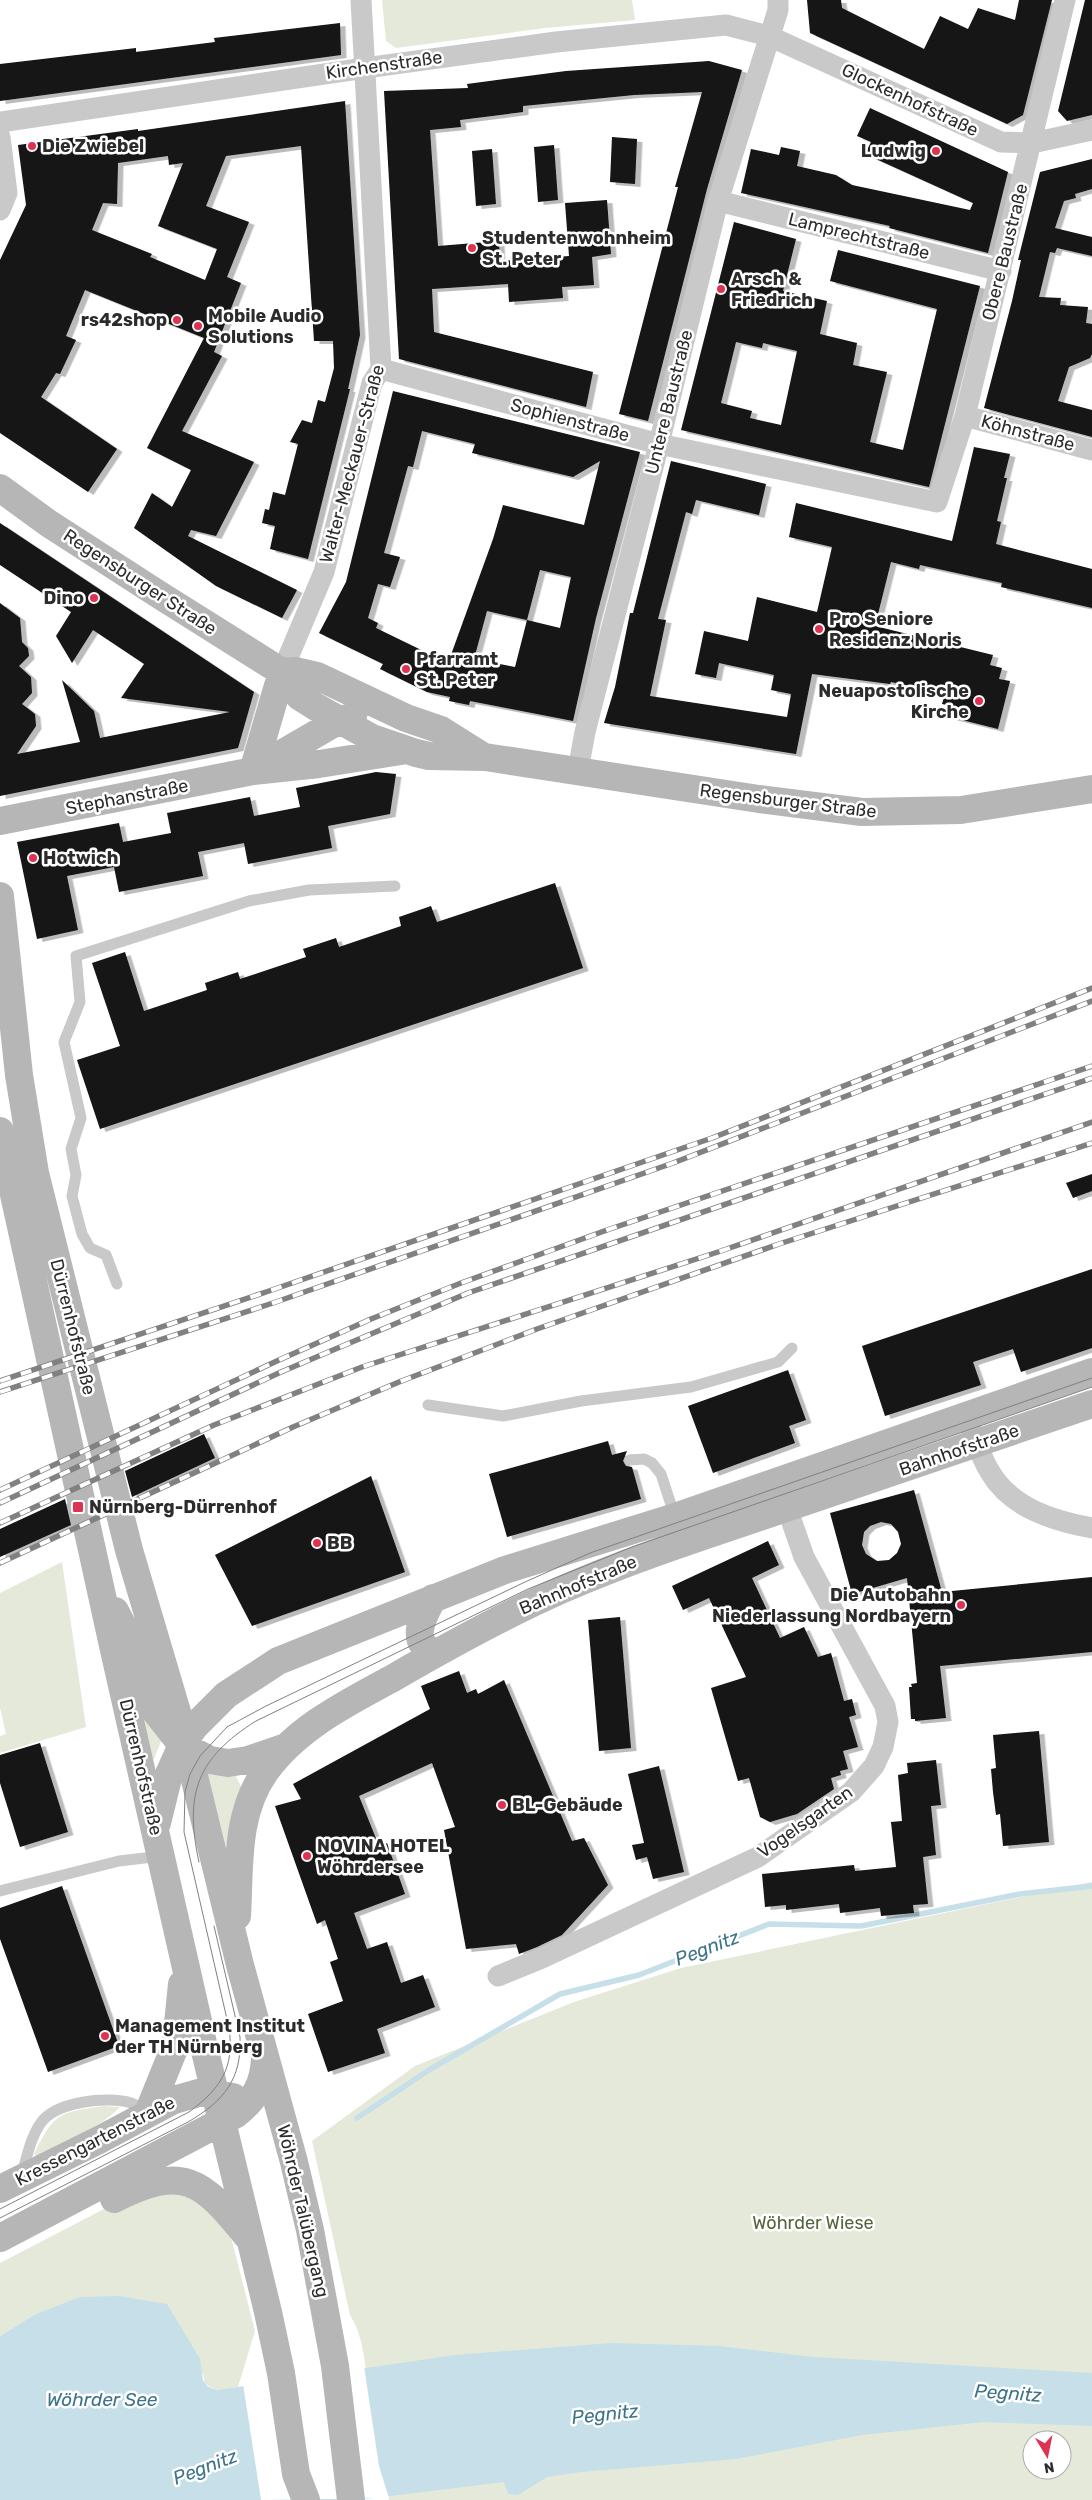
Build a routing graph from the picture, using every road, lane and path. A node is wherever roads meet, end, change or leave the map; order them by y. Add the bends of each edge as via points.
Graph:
1 (361, 0) edge
2 (778, 0) edge
3 (1065, 0) edge
4 (769, 36) junction
5 (365, 68) junction
6 (0, 122) edge
7 (1092, 130) edge
8 (0, 137) edge
9 (1032, 143) junction
10 (718, 201) junction
11 (0, 210) edge
12 (1001, 271) junction
13 (381, 369) junction
14 (965, 416) junction
15 (659, 444) junction
16 (1092, 450) edge
17 (0, 488) edge
18 (937, 502) joint
19 (13, 508) edge
20 (282, 672) junction
21 (406, 718) junction
22 (338, 721) junction
23 (407, 750) junction
24 (485, 757) junction
25 (578, 770) junction
26 (253, 771) junction
27 (1092, 790) edge
28 (0, 821) edge
29 (395, 886) dead end
30 (0, 896) edge
31 (0, 1131) edge
32 (117, 1284) dead end
33 (792, 1348) dead end
34 (1092, 1372) edge
35 (1092, 1404) edge
36 (428, 1405) dead end
37 (965, 1415) junction
38 (976, 1444) junction
39 (630, 1460) dead end
40 (787, 1508) junction
41 (675, 1517) junction
42 (1092, 1528) edge
43 (97, 1576) junction
44 (433, 1598) junction
45 (434, 1654) junction
46 (185, 1745) junction
47 (287, 1747) junction
48 (156, 1829) junction
49 (162, 1856) junction
50 (0, 1891) edge
51 (235, 1945) junction
52 (184, 1958) junction
53 (498, 1976) dead end
54 (265, 2056) junction
55 (216, 2093) junction
56 (249, 2104) junction
57 (148, 2112) junction
58 (224, 2121) junction
59 (286, 2128) junction
60 (11, 2184) edge
61 (10, 2233) edge
62 (250, 2239) junction
63 (294, 2487) edge
64 (350, 2487) edge
65 (306, 2500) edge
66 (358, 2500) edge

1 - 5 street, Walter-Meckauer-Straße
2 - 4 street
3 - 9 street, Obere Baustraße
4 - 5 street, Kirchenstraße via 726,25 556,42
4 - 9 street, Glockenhofstraße via 1001,142
4 - 10 street, Untere Baustraße
5 - 6 street, Kirchenstraße
5 - 13 street, Walter-Meckauer-Straße
7 - 9 street, Glockenhofstraße
8 - 11 street via 8,193
9 - 12 street, Obere Baustraße
10 - 12 street, Lamprechtstraße
10 - 15 street, Untere Baustraße
12 - 14 street, Obere Baustraße
13 - 15 street, Sophienstraße
13 - 20 street, Walter-Meckauer-Straße via 372,383 324,572
14 - 16 street, Köhnstraße
14 - 18 street, Obere Baustraße
15 - 18 street, Sophienstraße
15 - 25 street, Untere Baustraße
17 - 19 main road, Regensburger Straße
19 - 20 main road, Regensburger Straße
20 - 21 main road, Regensburger Straße via 317,676
20 - 22 main road, Regensburger Straße via 300,697
20 - 26 main road
21 - 22 main road, Regensburger Straße via 382,722 358,715
21 - 24 main road, Regensburger Straße via 441,730
22 - 23 main road, Regensburger Straße
22 - 26 main road, Stephanstraße
23 - 24 main road, Regensburger Straße via 429,756
23 - 26 main road, Stephanstraße
24 - 25 main road, Regensburger Straße
25 - 27 main road, Regensburger Straße via 862,812 961,810
26 - 28 main road, Stephanstraße
29 - 32 lane via 309,890 249,901 76,956 80,1002 64,1042 81,1118 72,1149 76,1175 72,1196 82,1234 90,1248 106,1255
30 - 46 main road, Dürrenhofstraße via 20,1083 35,1173 131,1558
31 - 43 main road, Dürrenhofstraße
33 - 36 lane via 778,1362 690,1387 581,1401 502,1416
34 - 37 main road, Bahnhofstraße
35 - 38 main road, Bahnhofstraße
37 - 38 street
37 - 41 main road, Bahnhofstraße
38 - 40 main road, Bahnhofstraße
38 - 42 street via 995,1480 1014,1499 1042,1514
39 - 41 lane via 644,1459 658,1469
40 - 45 main road, Bahnhofstraße via 578,1583
40 - 53 street, Vogelsgarten via 804,1557 885,1706 888,1722 883,1747 874,1766 851,1792 758,1857
41 - 44 main road, Bahnhofstraße via 527,1563
43 - 46 main road, Dürrenhofstraße via 134,1646 156,1712
43 - 48 main road, Dürrenhofstraße
44 - 45 main road via 418,1633 423,1645
44 - 46 main road, Bahnhofstraße via 319,1643 260,1671 212,1707
45 - 47 main road, Bahnhofstraße via 341,1707
46 - 47 main road, Dürrenhofstraße via 210,1760 228,1763
46 - 48 main road, Bahnhofstraße via 169,1774
46 - 51 main road, Dürrenhofstraße
47 - 51 main road, Bahnhofstraße via 260,1781 243,1820
48 - 49 main road, Dürrenhofstraße
49 - 50 lane via 119,1861
49 - 52 main road, Dürrenhofstraße
51 - 54 main road, Dürrenhofstraße
52 - 55 main road, Dürrenhofstraße
52 - 57 main road, Dürrenhofstraße via 176,2044
54 - 56 main road via 262,2079
54 - 59 main road, Wöhrder Talübergang
55 - 56 main road, Kressengartenstraße
55 - 57 main road, Kressengartenstraße via 182,2096
55 - 58 main road, Dürrenhofstraße
56 - 58 main road
56 - 59 main road, Kressengartenstraße
57 - 60 main road, Kressengartenstraße
57 - 60 lane via 132,2103 112,2100 73,2104 50,2114 41,2122
58 - 61 main road
58 - 62 main road
59 - 64 main road, Wöhrder Talübergang via 312,2240 335,2366
61 - 62 main road via 79,2217 144,2185 173,2180 197,2185 208,2192
62 - 63 main road via 281,2373
63 - 65 main road
64 - 66 main road, Wöhrder Talübergang

